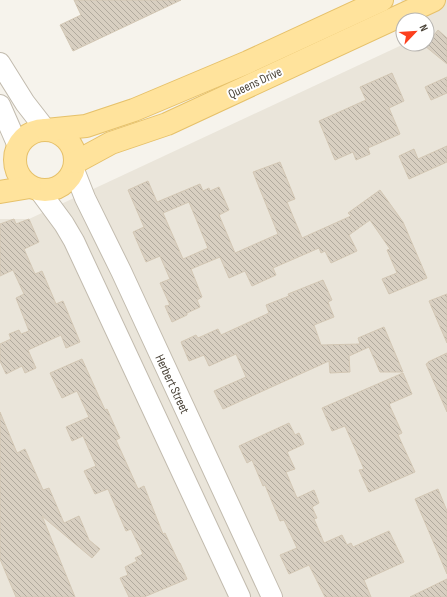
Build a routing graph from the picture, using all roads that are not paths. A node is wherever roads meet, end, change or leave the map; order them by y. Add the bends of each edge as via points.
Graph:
1 (382, 0) edge
2 (434, 0) edge
3 (0, 63) edge
4 (0, 105) edge
5 (46, 130) junction
6 (11, 156) edge
7 (75, 166) junction
8 (34, 189) junction
9 (0, 192) edge
10 (229, 508) junction
11 (204, 520) junction
12 (240, 597) edge
13 (272, 597) edge

1 - 5 main road, Queens Drive via 248,62 134,110 86,126
2 - 7 main road, Queens Drive via 167,124 111,142
3 - 5 street via 25,103
4 - 6 street
5 - 6 main road via 27,136
5 - 7 main road, Herbert Street via 56,132 70,144 75,153
6 - 8 main road via 18,175
7 - 8 main road via 68,181 62,186 51,190
7 - 10 street, Herbert Street via 85,198
8 - 9 main road
8 - 11 street via 64,224 74,241
10 - 11 street
10 - 13 street, Herbert Street
11 - 12 street

